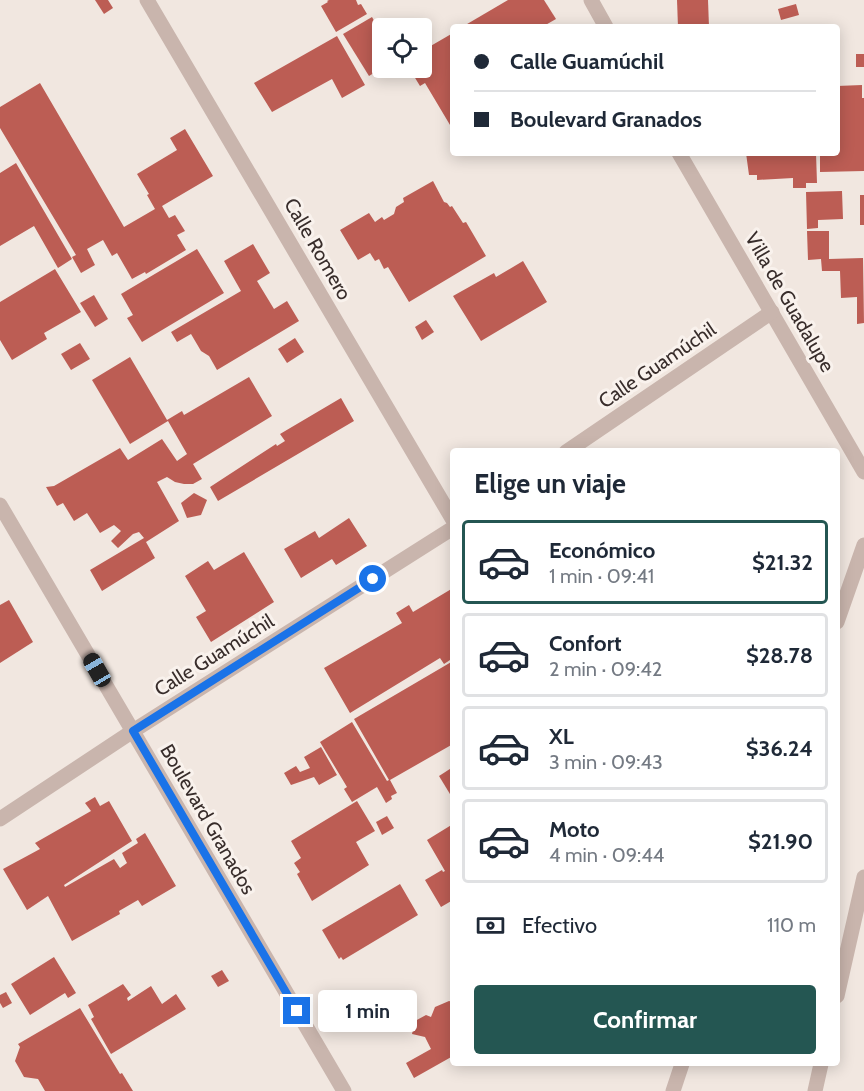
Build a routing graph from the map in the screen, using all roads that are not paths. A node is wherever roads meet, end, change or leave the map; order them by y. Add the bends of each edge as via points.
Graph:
1 (147, 0) edge
2 (591, 0) edge
3 (604, 24) edge
4 (681, 156) edge
5 (772, 312) junction
6 (572, 448) edge
7 (864, 472) edge
8 (0, 505) edge
9 (450, 515) edge
10 (450, 530) edge
11 (864, 545) edge
12 (840, 613) edge
13 (133, 731) junction
14 (0, 819) edge
15 (864, 877) edge
16 (840, 983) edge
17 (681, 1066) edge
18 (820, 1066) edge
19 (344, 1091) edge
20 (673, 1091) edge
21 (814, 1091) edge

1 - 9 street, Calle Romero
2 - 3 street
4 - 5 street, Villa de Guadalupe
5 - 6 street, Calle Guamúchil
5 - 7 street, Villa de Guadalupe
8 - 13 street, Boulevard Granados
10 - 13 street, Calle Guamúchil
11 - 12 street
13 - 14 street, Calle Guamúchil
13 - 19 street, Boulevard Granados
15 - 16 street
17 - 20 street
18 - 21 street

